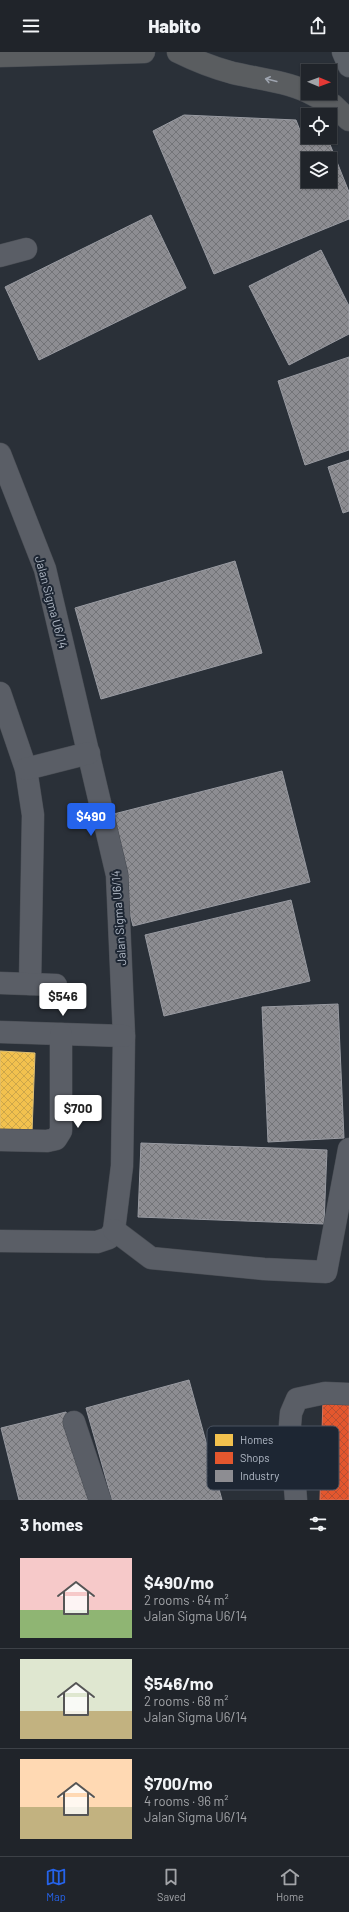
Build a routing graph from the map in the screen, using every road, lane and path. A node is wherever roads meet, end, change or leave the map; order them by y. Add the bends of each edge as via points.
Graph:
1 (144, 52) edge
2 (178, 52) edge
3 (343, 52) edge
4 (0, 56) edge
5 (349, 66) edge
6 (301, 89) edge
7 (324, 100) edge
8 (349, 120) edge
9 (26, 249) dead end
10 (0, 256) edge
11 (0, 454) edge
12 (0, 693) edge
13 (89, 753) junction
14 (26, 769) junction
15 (0, 984) edge
16 (30, 984) junction
17 (56, 985) dead end
18 (0, 1032) edge
19 (61, 1034) junction
20 (124, 1036) junction
21 (0, 1140) edge
22 (349, 1149) edge
23 (114, 1230) junction
24 (0, 1241) edge
25 (349, 1394) edge
26 (74, 1422) dead end
27 (290, 1426) edge
28 (295, 1490) edge
29 (100, 1500) edge
30 (296, 1500) edge

1 - 4 highway
6 -> 2 highway via 272,79 234,73 206,65
3 - 5 main road
7 - 8 highway
9 - 10 street
11 - 13 street, Jalan Sigma U6/14 via 45,569
12 - 14 street
13 - 14 street
13 - 20 street, Jalan Sigma U6/14 via 117,875
14 - 16 street via 33,815
15 - 16 street
16 - 17 street
18 - 19 street
19 - 20 street
19 - 21 street via 61,1131 56,1139 47,1141
20 - 23 street, Jalan Sigma U6/14 via 122,1166
22 - 23 street via 326,1272 151,1258
23 - 24 street via 109,1238 97,1242
25 - 27 street via 325,1394 297,1399 290,1413
26 - 29 street
28 - 30 street

